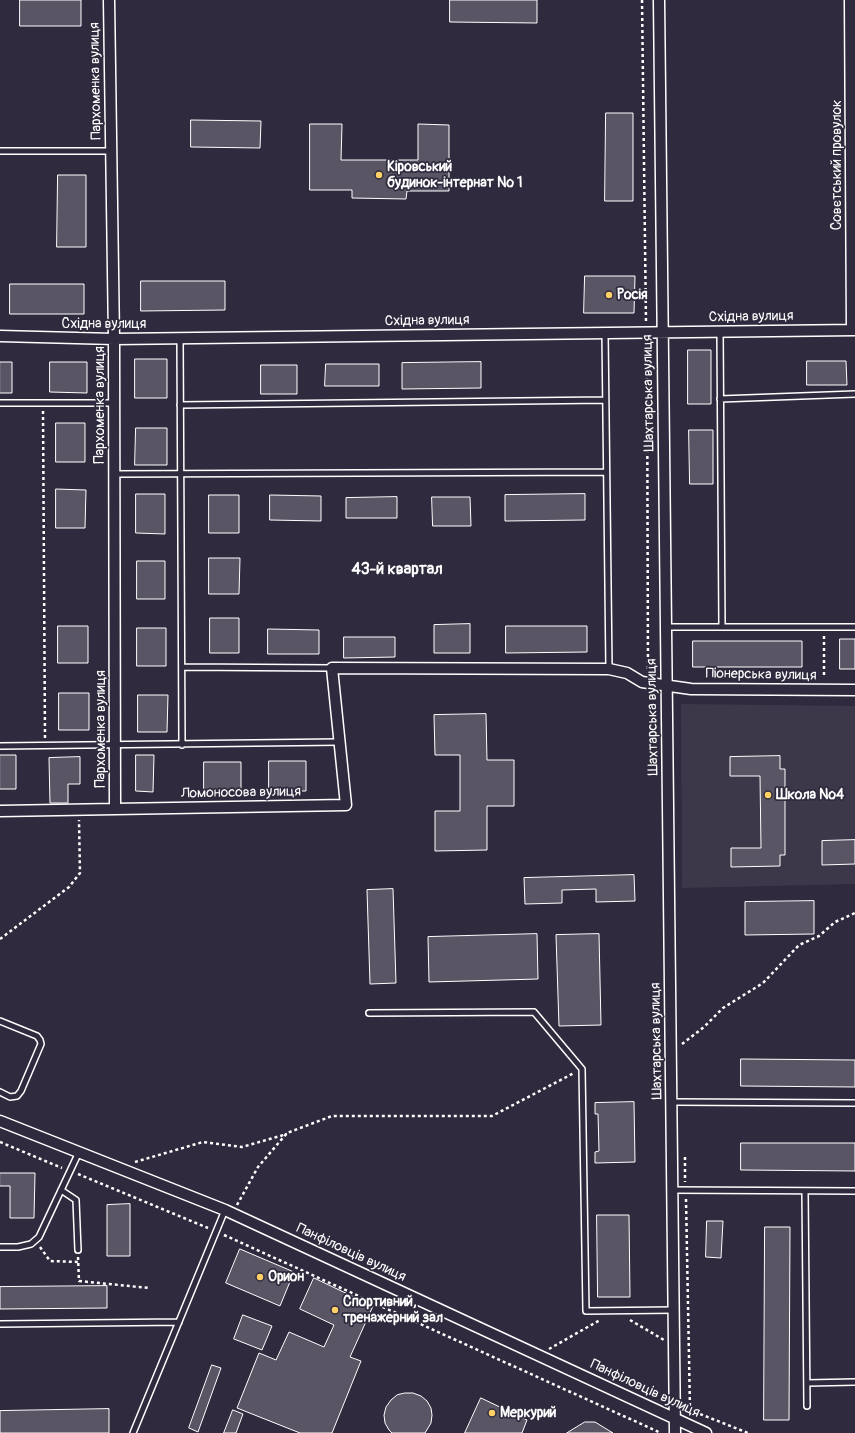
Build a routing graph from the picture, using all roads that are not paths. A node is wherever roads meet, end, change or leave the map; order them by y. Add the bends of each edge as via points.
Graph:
1 (109, 0) edge
2 (659, 0) edge
3 (850, 0) edge
4 (0, 151) edge
5 (112, 151) junction
6 (854, 330) edge
7 (720, 331) junction
8 (663, 332) junction
9 (605, 333) junction
10 (0, 336) edge
11 (180, 338) junction
12 (114, 339) junction
13 (855, 394) edge
14 (720, 399) junction
15 (605, 400) junction
16 (0, 403) edge
17 (114, 403) junction
18 (180, 405) junction
19 (606, 472) junction
20 (114, 474) junction
21 (180, 474) junction
22 (666, 627) junction
23 (722, 627) junction
24 (855, 627) edge
25 (182, 667) junction
26 (332, 668) junction
27 (609, 669) junction
28 (667, 686) junction
29 (855, 690) edge
30 (339, 742) junction
31 (182, 745) junction
32 (0, 746) edge
33 (115, 746) junction
34 (115, 809) junction
35 (0, 811) edge
36 (369, 1013) dead end
37 (0, 1021) edge
38 (0, 1092) edge
39 (672, 1102) junction
40 (855, 1103) edge
41 (0, 1121) edge
42 (79, 1152) junction
43 (61, 1190) junction
44 (673, 1190) junction
45 (805, 1191) junction
46 (855, 1191) edge
47 (229, 1212) junction
48 (0, 1247) edge
49 (78, 1250) road end
50 (674, 1310) junction
51 (179, 1322) junction
52 (0, 1324) edge
53 (807, 1382) junction
54 (855, 1382) edge
55 (807, 1406) dead end
56 (675, 1420) junction
57 (133, 1433) edge
58 (676, 1433) edge
59 (706, 1433) edge

1 - 5 street, Пархоменка вулиця
2 - 8 street, Шахтарська вулиця
3 - 6 street, Совєтський провулок
4 - 5 lane
5 - 12 street, Пархоменка вулиця
6 - 7 street, Східна вулиця
7 - 8 street, Східна вулиця
7 - 14 lane
8 - 9 street, Східна вулиця
8 - 22 street, Шахтарська вулиця
9 - 11 street, Східна вулиця
9 - 15 lane
10 - 12 street, Східна вулиця
11 - 12 street, Східна вулиця
11 - 18 lane
12 - 17 street, Пархоменка вулиця
13 - 14 lane
14 - 23 lane
15 - 18 lane
15 - 19 lane
16 - 17 lane
17 - 20 street, Пархоменка вулиця
18 - 21 lane
19 - 21 lane
19 - 27 lane
20 - 21 lane
20 - 33 street, Пархоменка вулиця
21 - 25 lane
22 - 23 lane
22 - 28 street, Шахтарська вулиця
23 - 24 lane
25 - 26 lane
25 - 31 lane
26 - 27 street, Піонерська вулиця
26 - 30 street, Ломоносова вулиця
27 - 28 street, Піонерська вулиця via 627,673 642,682
28 - 29 street, Піонерська вулиця via 691,689
28 - 39 street, Шахтарська вулиця
30 - 31 lane
30 - 34 street, Ломоносова вулиця via 346,805
31 - 33 lane
32 - 33 lane
33 - 34 street, Пархоменка вулиця
34 - 35 street, Ломоносова вулиця
36 - 50 lane via 534,1012 582,1069 586,1311
37 - 38 lane via 37,1036 40,1040 21,1091 17,1096 10,1097
39 - 40 lane
39 - 44 street, Шахтарська вулиця
41 - 42 street, Панфіловців вулиця
42 - 43 lane
42 - 47 street, Панфіловців вулиця
43 - 48 lane via 39,1237 31,1244
43 - 49 lane via 76,1200
44 - 45 lane
44 - 50 street, Шахтарська вулиця
45 - 46 lane
45 - 53 lane
47 - 51 lane via 216,1231
47 - 56 street, Панфіловців вулиця
50 - 56 street, Шахтарська вулиця
51 - 52 lane
51 - 57 lane
53 - 54 lane
53 - 55 lane
56 - 58 street, Шахтарська вулиця
56 - 59 street, Панфіловців вулиця

